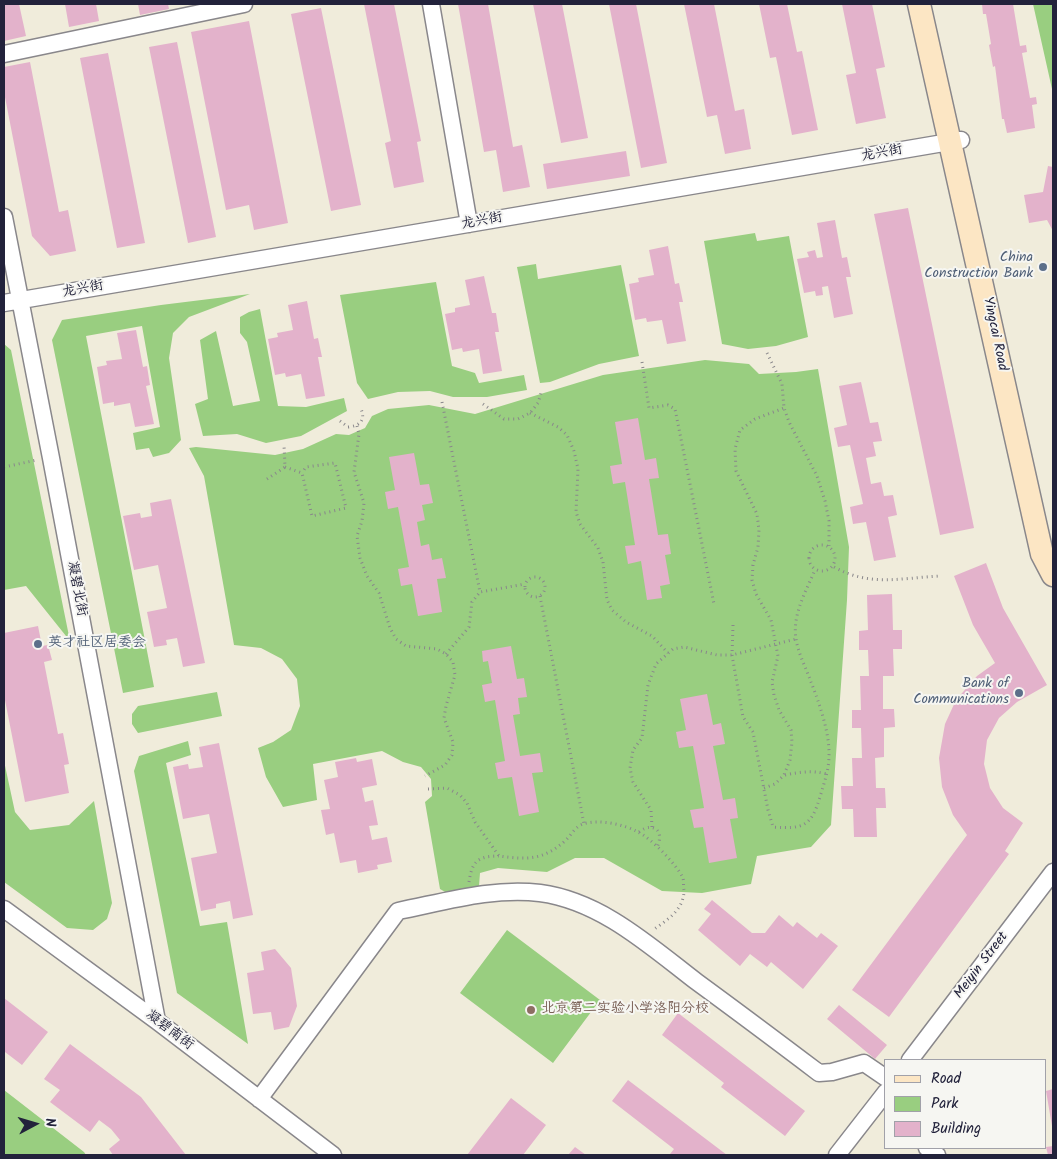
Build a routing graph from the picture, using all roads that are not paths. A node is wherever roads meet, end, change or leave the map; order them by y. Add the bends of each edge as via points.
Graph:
1 (244, 4) edge
2 (431, 4) edge
3 (919, 4) edge
4 (930, 4) edge
5 (4, 54) edge
6 (956, 141) junction
7 (4, 217) edge
8 (469, 224) junction
9 (20, 301) junction
10 (4, 303) edge
11 (1053, 553) edge
12 (1053, 575) edge
13 (1053, 872) edge
14 (4, 909) edge
15 (157, 1021) junction
16 (911, 1059) edge
17 (884, 1077) edge
18 (259, 1099) junction
19 (884, 1099) edge
20 (880, 1112) edge
21 (332, 1155) edge
22 (837, 1155) edge

1 - 5 street
2 - 8 street
3 - 6 main road, Yingcai Road
4 - 6 main road, Yingcai Road
6 - 8 street, 龙兴街
6 - 11 main road, Yingcai Road
6 - 12 main road, Yingcai Road via 1042,554
7 - 9 street, 凝碧北街
8 - 9 street, 龙兴街
9 - 10 street, 龙兴街
9 - 15 street, 凝碧北街
13 - 16 street, Meiyin Street
14 - 15 street, 凝碧南街
15 - 18 street, 凝碧南街
17 - 18 street via 864,1063 832,1072 819,1072 605,915 578,902 555,896 512,891 398,911
18 - 21 street, 凝碧南街
19 - 20 street
20 - 22 street

